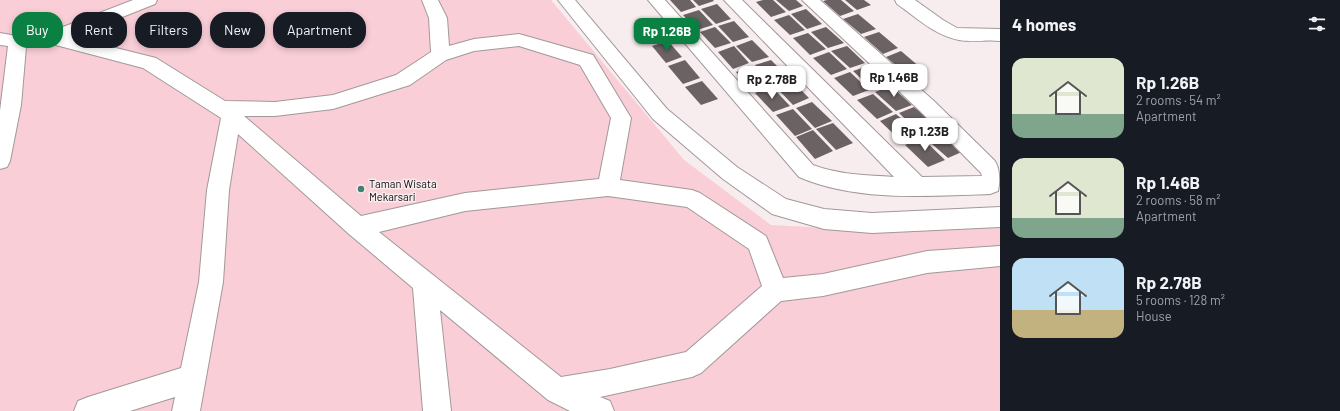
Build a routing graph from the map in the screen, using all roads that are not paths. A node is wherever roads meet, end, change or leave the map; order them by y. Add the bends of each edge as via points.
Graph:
1 (149, 0) edge
2 (430, 0) edge
3 (566, 0) edge
4 (656, 0) edge
5 (732, 0) edge
6 (810, 0) edge
7 (903, 0) edge
8 (63, 34) edge
9 (1000, 36) edge
10 (9, 40) edge
11 (63, 41) edge
12 (440, 55) junction
13 (226, 112) junction
14 (0, 161) edge
15 (917, 186) junction
16 (608, 187) junction
17 (1000, 217) edge
18 (357, 228) junction
19 (1000, 256) edge
20 (425, 283) junction
21 (775, 290) junction
22 (192, 378) junction
23 (557, 391) junction
24 (88, 411) edge
25 (186, 411) edge
26 (437, 411) edge
27 (600, 411) edge

1 - 8 street
2 - 12 street via 438,18
3 - 17 street via 660,114 730,173 780,207 824,219 872,223
4 - 15 street via 806,171 842,183
5 - 15 street
6 - 15 street via 927,106 988,167 993,180 990,185
7 - 9 street via 951,32
10 - 14 street via 12,105
11 - 13 street via 149,64
12 - 13 street via 403,80 333,102
12 - 16 street via 474,44 519,40 587,60 621,118
13 - 18 street
13 - 22 street via 211,282
16 - 18 street via 465,202
16 - 21 street via 692,199 758,244
18 - 20 street
19 - 21 street via 927,262 823,284
20 - 23 street
20 - 26 street
21 - 23 street via 692,364
22 - 24 street
22 - 25 street
23 - 27 street

